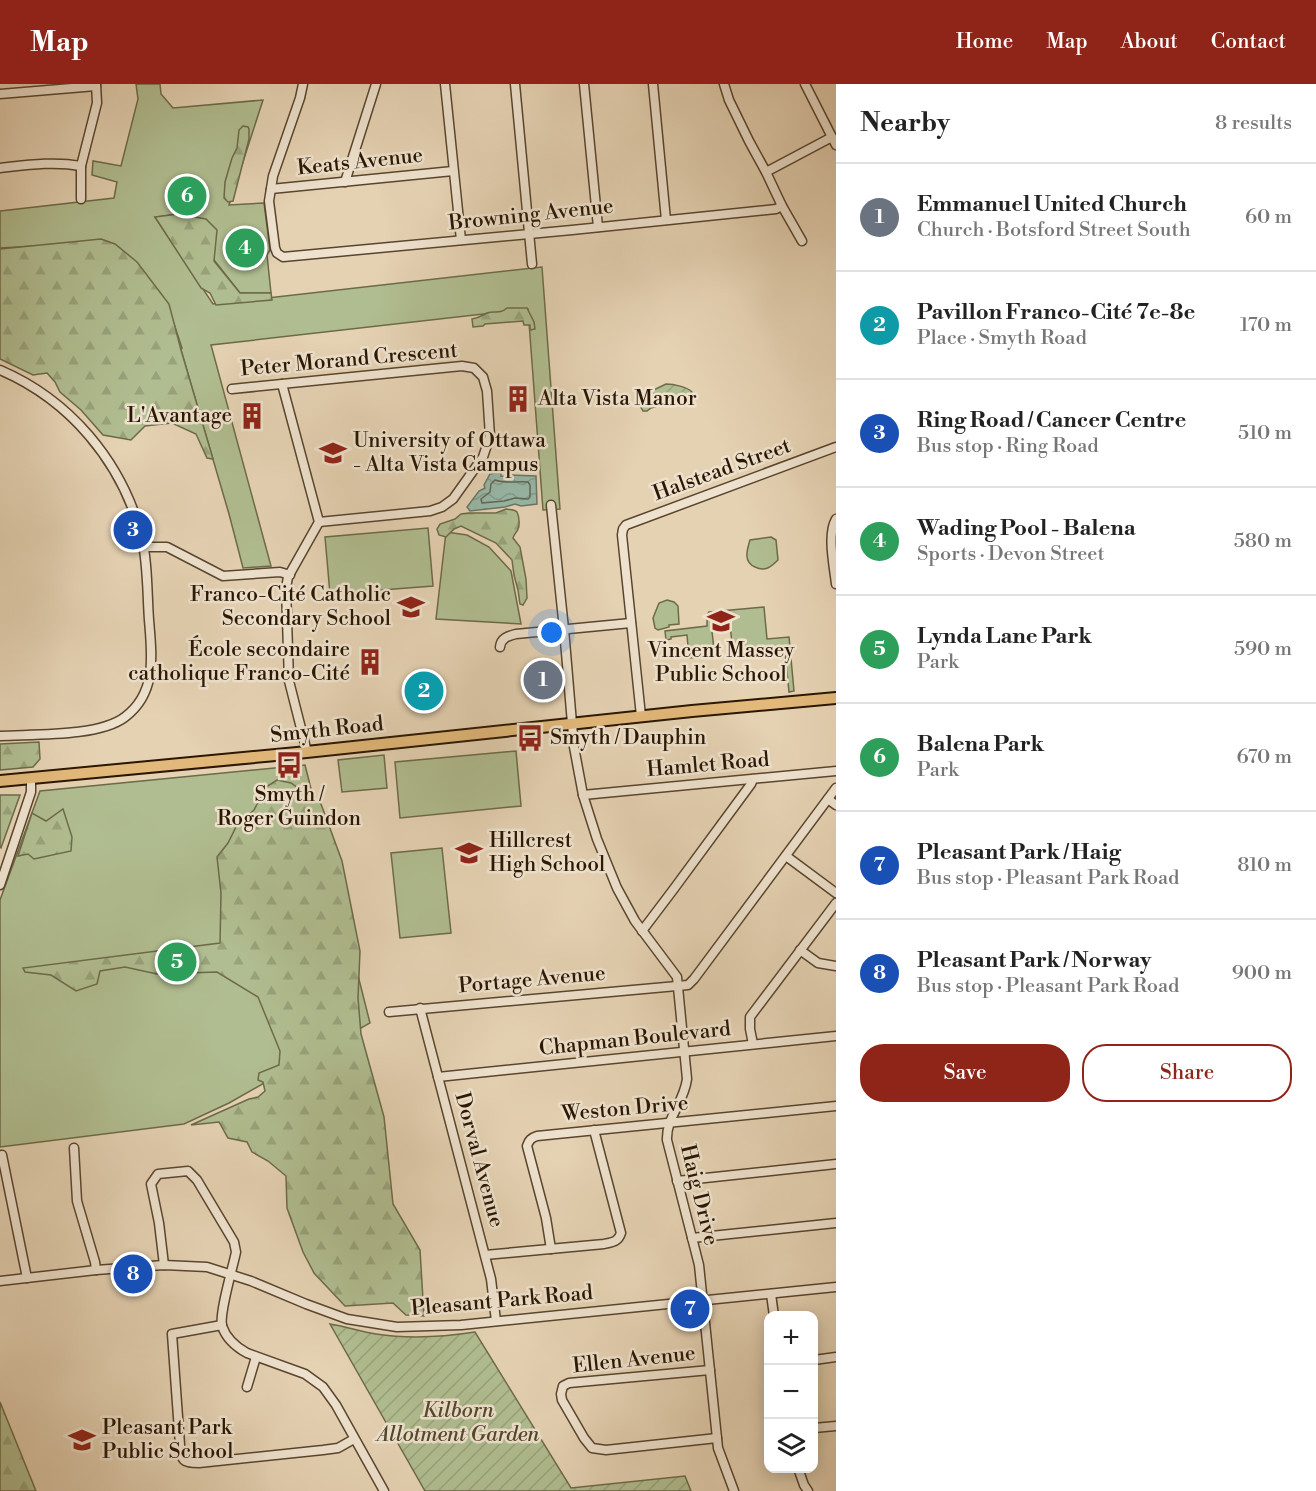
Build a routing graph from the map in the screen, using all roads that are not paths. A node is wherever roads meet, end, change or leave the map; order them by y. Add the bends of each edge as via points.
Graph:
1 (303, 84) edge
2 (376, 84) edge
3 (445, 84) edge
4 (515, 84) edge
5 (584, 84) edge
6 (653, 84) edge
7 (724, 84) edge
8 (805, 84) edge
9 (96, 85) edge
10 (0, 94) edge
11 (834, 141) edge
12 (81, 166) junction
13 (0, 168) edge
14 (453, 171) junction
15 (766, 172) junction
16 (345, 182) junction
17 (271, 189) junction
18 (81, 199) dead end
19 (782, 206) junction
20 (666, 220) junction
21 (598, 227) junction
22 (529, 234) junction
23 (461, 240) junction
24 (802, 241) dead end
25 (532, 264) dead end
26 (0, 370) edge
27 (282, 384) junction
28 (232, 389) dead end
29 (836, 447) edge
30 (551, 505) dead end
31 (836, 519) edge
32 (319, 522) junction
33 (143, 547) junction
34 (290, 575) junction
35 (836, 584) edge
36 (631, 623) junction
37 (564, 629) junction
38 (500, 647) dead end
39 (836, 698) edge
40 (641, 716) junction
41 (572, 724) junction
42 (0, 736) edge
43 (307, 752) junction
44 (836, 771) edge
45 (31, 778) junction
46 (753, 778) junction
47 (0, 781) edge
48 (836, 788) edge
49 (583, 795) junction
50 (828, 800) junction
51 (836, 805) edge
52 (786, 856) junction
53 (0, 885) edge
54 (836, 893) edge
55 (836, 903) edge
56 (642, 931) junction
57 (800, 950) junction
58 (836, 966) edge
59 (678, 985) junction
60 (420, 1008) junction
61 (389, 1012) dead end
62 (836, 1036) edge
63 (753, 1044) junction
64 (684, 1051) junction
65 (438, 1077) junction
66 (836, 1106) edge
67 (669, 1124) junction
68 (594, 1130) junction
69 (74, 1148) dead end
70 (2, 1155) dead end
71 (836, 1164) edge
72 (677, 1181) junction
73 (836, 1223) edge
74 (692, 1238) junction
75 (551, 1249) junction
76 (485, 1256) junction
77 (164, 1265) junction
78 (96, 1270) junction
79 (231, 1274) junction
80 (27, 1278) junction
81 (0, 1281) edge
82 (836, 1287) edge
83 (771, 1294) junction
84 (703, 1301) junction
85 (773, 1311) edge
86 (496, 1321) junction
87 (222, 1325) junction
88 (256, 1357) junction
89 (836, 1357) edge
90 (818, 1359) edge
91 (710, 1370) junction
92 (248, 1386) dead end
93 (836, 1426) edge
94 (818, 1428) edge
95 (717, 1438) junction
96 (354, 1439) junction
97 (800, 1473) edge
98 (384, 1491) edge
99 (734, 1491) edge
100 (808, 1491) edge

1 - 17 street
2 - 16 street
3 - 14 street
4 - 22 street
5 - 21 street
6 - 20 street
7 - 15 street
8 - 11 street
9 - 10 street
9 - 12 street via 97,103
11 - 15 street
12 - 13 street via 50,163
12 - 18 street
14 - 16 street, Keats Avenue
14 - 23 street
15 - 19 street
16 - 17 street, Keats Avenue
17 - 23 street, Browning Avenue via 275,248 283,257
19 - 20 street, Browning Avenue
19 - 24 street
20 - 21 street, Browning Avenue
21 - 22 street, Browning Avenue
22 - 23 street, Browning Avenue
22 - 25 street
26 - 33 street via 52,400 96,443 127,495
27 - 28 street, Peter Morand Crescent
27 - 32 street
27 - 32 street, Peter Morand Crescent via 462,366 480,372 485,382 490,436 483,458 453,499 430,511
29 - 36 street, Halstead Street via 626,525 622,535
30 - 37 street
31 - 35 street via 831,531
32 - 34 street
33 - 34 street via 167,547 228,577 280,572
33 - 42 street via 152,663 150,679 137,705 120,720 93,730
34 - 43 street via 285,595 288,676
36 - 37 street
36 - 40 street
37 - 38 street via 510,636 504,638
37 - 41 street
39 - 40 main road, Smyth Road
40 - 41 main road, Smyth Road
41 - 43 main road, Smyth Road
41 - 49 street
43 - 45 main road, Smyth Road
44 - 46 street, Hamlet Road
45 - 47 main road, Smyth Road
45 - 53 street via 31,792
46 - 49 street, Hamlet Road
46 - 56 street
48 - 50 street
49 - 56 street via 616,888
50 - 51 street
50 - 52 street
52 - 54 street
52 - 59 street via 691,983
55 - 57 street
56 - 59 street via 675,973
57 - 58 street via 818,963
57 - 63 street via 750,1017
59 - 60 street, Portage Avenue
59 - 64 street, Haig Drive
60 - 61 street, Portage Avenue
60 - 65 street, Dorval Avenue
62 - 63 street, Chapman Boulevard
63 - 64 street, Chapman Boulevard
64 - 65 street, Chapman Boulevard
64 - 67 street, Haig Drive via 686,1088
65 - 76 street, Dorval Avenue
66 - 67 street, Weston Drive
67 - 68 street, Weston Drive
67 - 72 street, Haig Drive via 666,1140
68 - 75 street, Weston Drive via 537,1136 528,1142
68 - 75 street via 621,1233 616,1241
69 - 78 street via 77,1200
70 - 80 street
71 - 72 street
72 - 74 street, Haig Drive
73 - 74 street
74 - 84 street, Haig Drive
75 - 76 street
76 - 86 street, Dorval Avenue
77 - 78 street, Pleasant Park Road
77 - 79 street, Pleasant Park Road
77 - 79 street via 151,1184 158,1174 188,1171 234,1242
78 - 80 street, Pleasant Park Road
79 - 86 street, Pleasant Park Road via 347,1319 396,1327
79 - 87 street
80 - 81 street, Pleasant Park Road
82 - 83 street, Pleasant Park Road
83 - 84 street, Pleasant Park Road
83 - 85 street
84 - 86 street, Pleasant Park Road
84 - 91 street, Haig Drive
87 - 88 street via 239,1349
87 - 96 street via 172,1334 184,1461 199,1463 323,1450 338,1448
88 - 92 street
88 - 96 street via 305,1374 323,1387
89 - 90 street
91 - 95 street, Haig Drive
91 - 95 street, Ellen Avenue via 574,1383 563,1386 561,1394 592,1448 606,1450
93 - 94 street
95 - 99 street, Haig Drive
96 - 98 street
97 - 100 street

